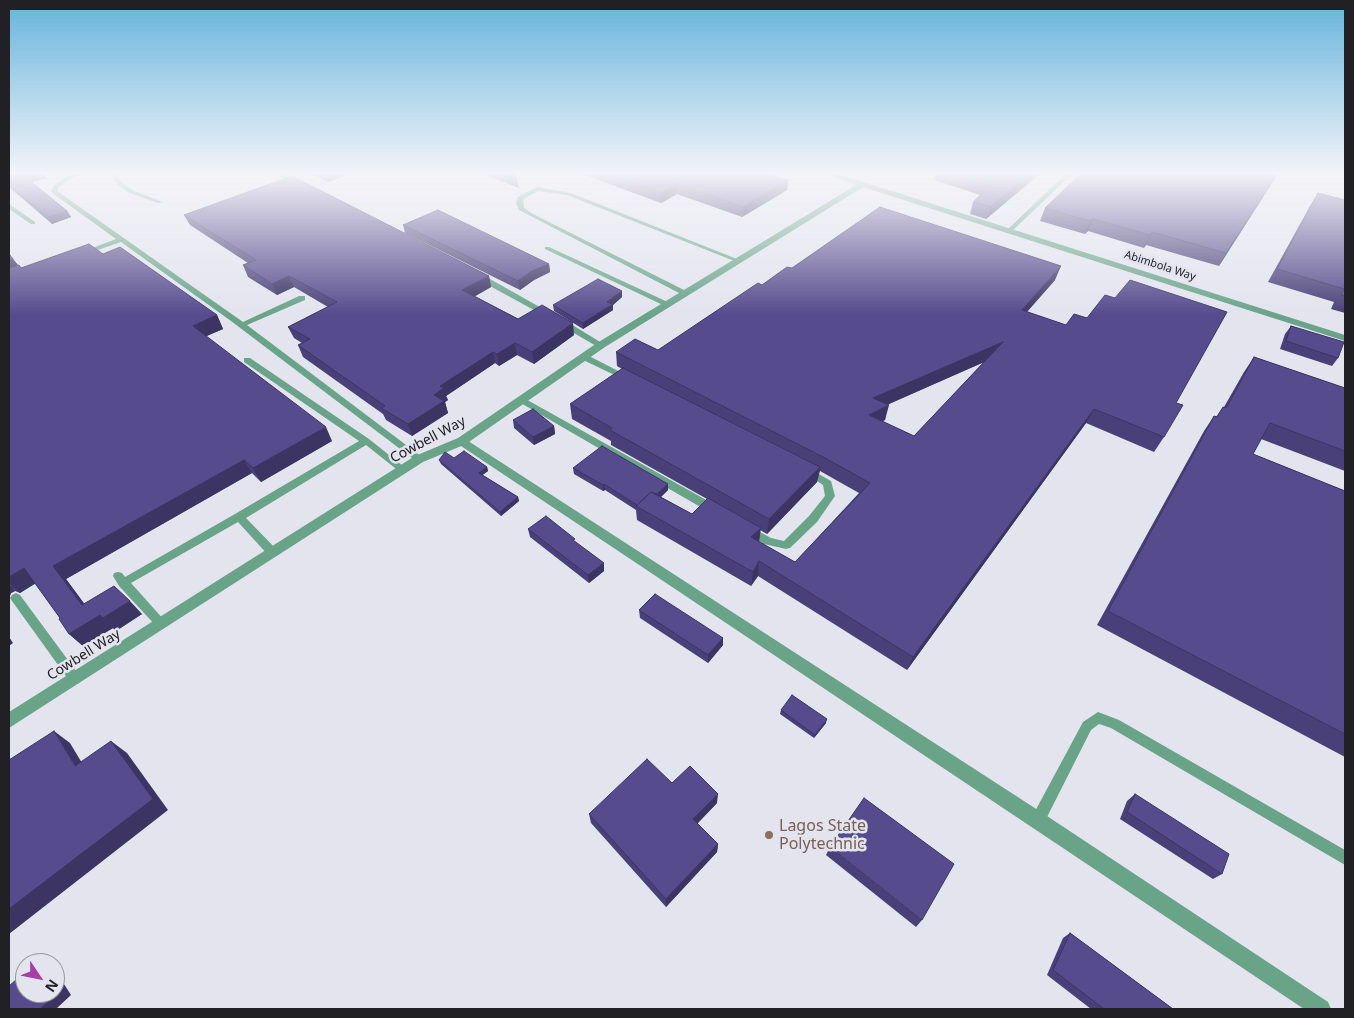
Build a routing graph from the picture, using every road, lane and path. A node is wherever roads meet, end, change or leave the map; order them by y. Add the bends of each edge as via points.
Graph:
1 (28, 220) edge
2 (92, 220) edge
3 (540, 220) edge
4 (634, 220) edge
5 (805, 220) edge
6 (972, 220) edge
7 (1021, 220) edge
8 (33, 223) dead end
9 (1009, 231) junction
10 (120, 240) junction
11 (547, 248) dead end
12 (74, 257) edge
13 (739, 260) junction
14 (470, 272) edge
15 (686, 293) junction
16 (302, 298) edge
17 (668, 304) junction
18 (242, 325) junction
19 (1345, 338) edge
20 (601, 344) junction
21 (584, 357) junction
22 (247, 360) dead end
23 (639, 384) edge
24 (522, 400) junction
25 (462, 441) junction
26 (366, 442) junction
27 (419, 459) junction
28 (803, 468) edge
29 (403, 470) junction
30 (726, 516) edge
31 (239, 517) junction
32 (743, 526) edge
33 (273, 553) junction
34 (16, 598) dead end
35 (161, 624) junction
36 (75, 679) junction
37 (9, 721) edge
38 (1038, 820) junction
39 (1345, 858) edge
40 (1321, 1009) edge

1 - 8 lane
2 - 10 lane
3 - 15 lane
4 - 13 lane
5 - 13 street, Cowbell Way
6 - 9 street, Abimbola Way
7 - 9 lane
9 - 19 street, Abimbola Way
10 - 12 lane
10 - 18 lane
11 - 17 lane
13 - 15 street, Cowbell Way
14 - 20 lane via 521,297
15 - 17 street, Cowbell Way
16 - 18 lane
17 - 20 street, Cowbell Way
18 - 27 lane
20 - 21 street, Cowbell Way
21 - 23 lane
21 - 24 street, Cowbell Way
22 - 26 lane
24 - 25 street, Cowbell Way
24 - 30 lane
25 - 27 street, Cowbell Way
25 - 38 street
26 - 29 lane
26 - 31 lane
27 - 29 street, Cowbell Way
28 - 32 lane via 828,483 830,496 813,519 786,545 768,541
29 - 33 street, Cowbell Way
31 - 33 lane
31 - 35 lane via 120,580
33 - 35 street, Cowbell Way
34 - 36 lane
35 - 36 street, Cowbell Way
36 - 37 street, Cowbell Way
38 - 39 lane via 1087,726 1098,718 1115,724
38 - 40 street

